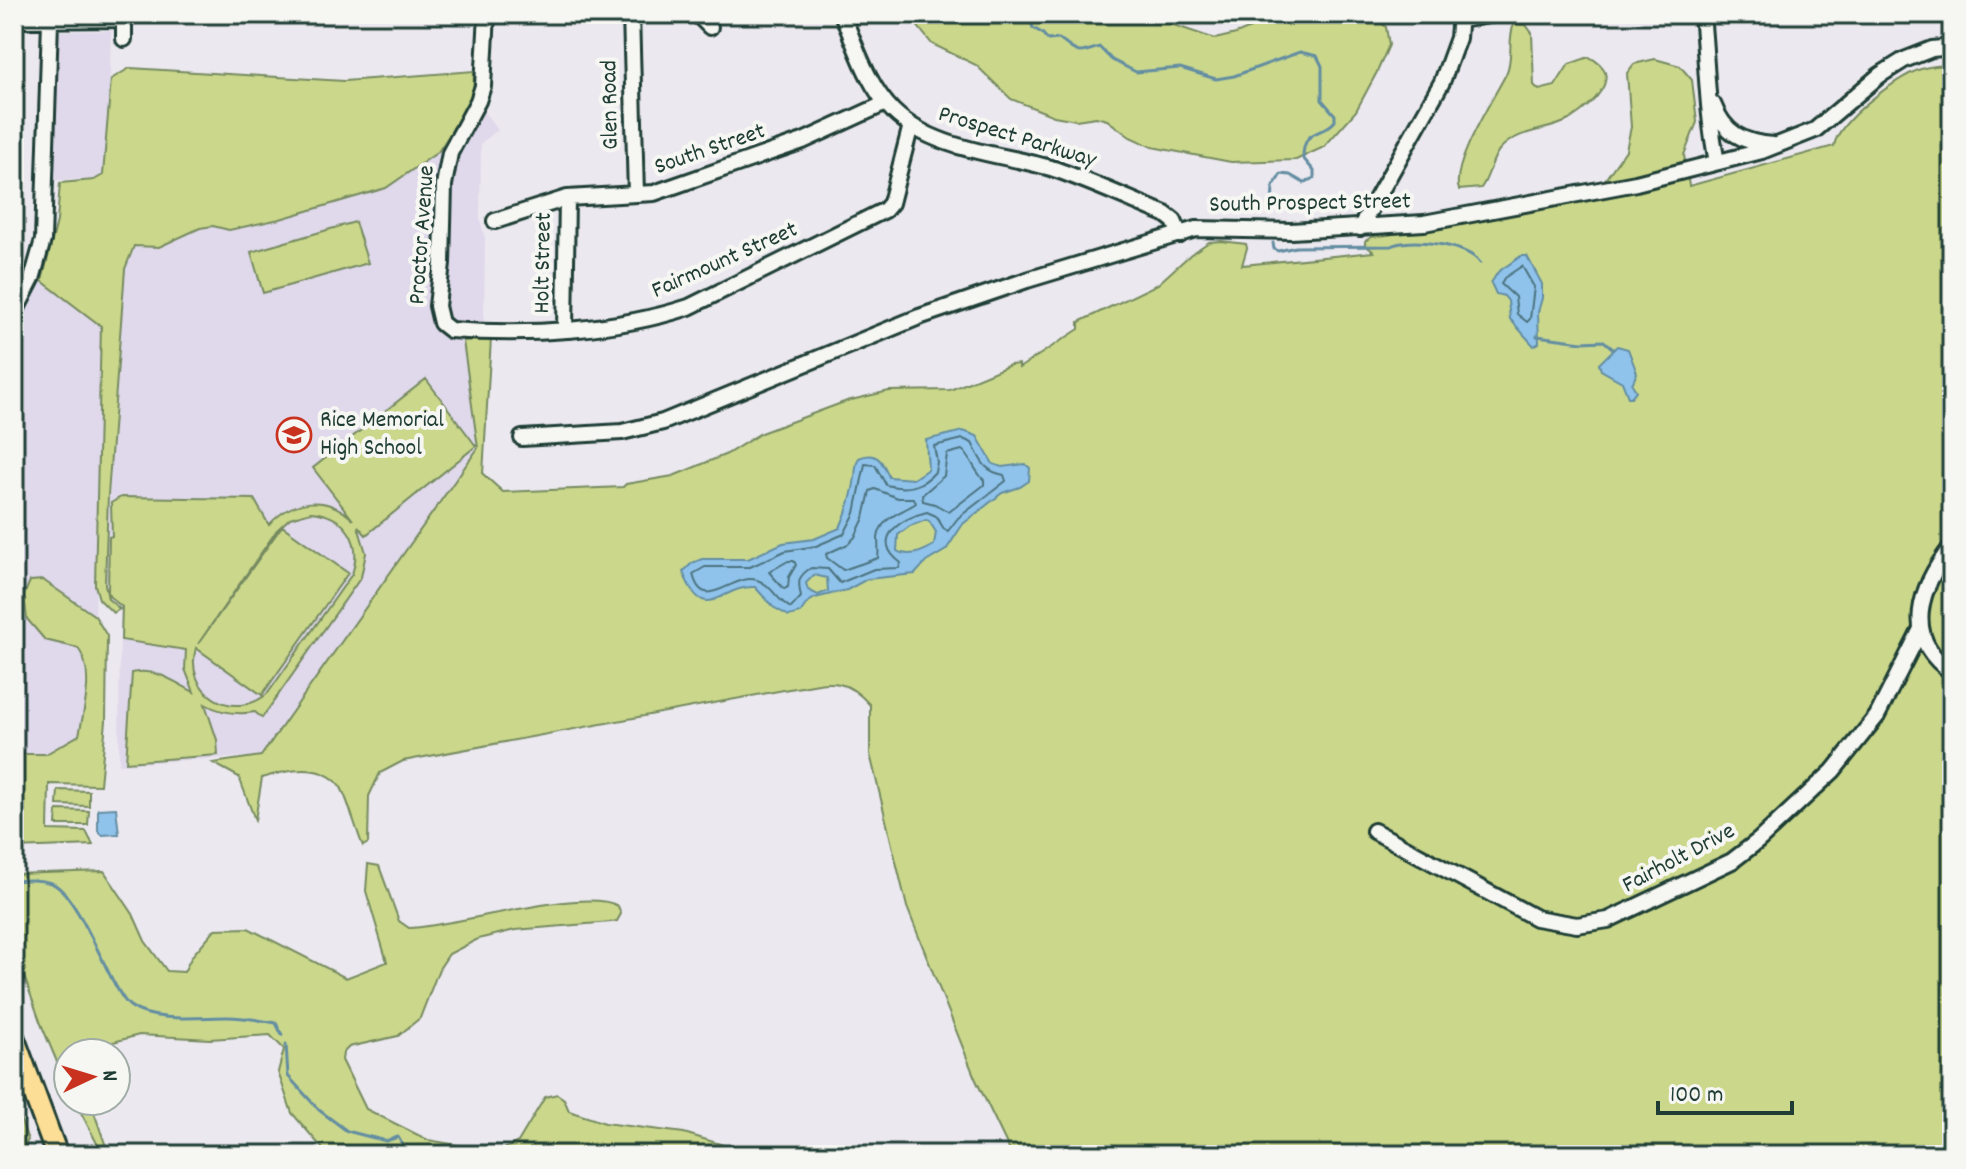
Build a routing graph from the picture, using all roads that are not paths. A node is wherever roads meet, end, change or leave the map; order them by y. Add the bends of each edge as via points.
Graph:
1 (487, 14) edge
2 (631, 14) edge
3 (697, 14) edge
4 (842, 14) edge
5 (1495, 14) edge
6 (1702, 14) edge
7 (124, 16) edge
8 (1460, 17) edge
9 (14, 20) edge
10 (50, 21) junction
11 (710, 27) dead end
12 (124, 39) dead end
13 (1952, 47) edge
14 (1709, 93) junction
15 (886, 103) junction
16 (911, 125) junction
17 (1778, 145) junction
18 (1717, 162) junction
19 (636, 194) junction
20 (567, 198) junction
21 (495, 221) dead end
22 (1360, 228) junction
23 (1180, 235) junction
24 (14, 314) edge
25 (441, 323) joint
26 (565, 330) junction
27 (522, 438) dead end
28 (1952, 546) edge
29 (1921, 629) junction
30 (1952, 672) edge
31 (1374, 831) dead end
32 (14, 1039) edge
33 (57, 1155) edge

1 - 25 street, Proctor Avenue via 481,94 447,165 437,306
2 - 19 street, Glen Road
3 - 11 street
4 - 15 street, Prospect Parkway
5 - 8 street
6 - 14 street
7 - 10 street
7 - 12 street
8 - 22 street via 1442,82
9 - 10 street
10 - 24 street via 43,240
13 - 17 street, South Prospect Street via 1895,64 1824,125
14 - 17 street via 1723,124 1735,136
14 - 18 street
15 - 16 street, Prospect Parkway
15 - 19 street, South Street via 803,141 654,193
16 - 23 street, Prospect Parkway via 948,142 1038,164 1089,183 1169,216
16 - 26 street, Fairmount Street via 885,210 689,307 604,328
17 - 18 street, South Prospect Street
18 - 22 street, South Prospect Street via 1487,213
19 - 20 street, South Street
20 - 21 street, South Street
20 - 26 street, Holt Street
22 - 23 street, South Prospect Street via 1205,229
23 - 27 street, South Prospect Street via 919,317 643,428
25 - 26 street, Fairmount Street via 465,331
28 - 29 street via 1925,588
29 - 30 street via 1932,656
29 - 31 street, Fairholt Drive via 1877,716 1833,771 1780,821 1732,861 1608,920 1577,925 1529,915
32 - 33 highway

